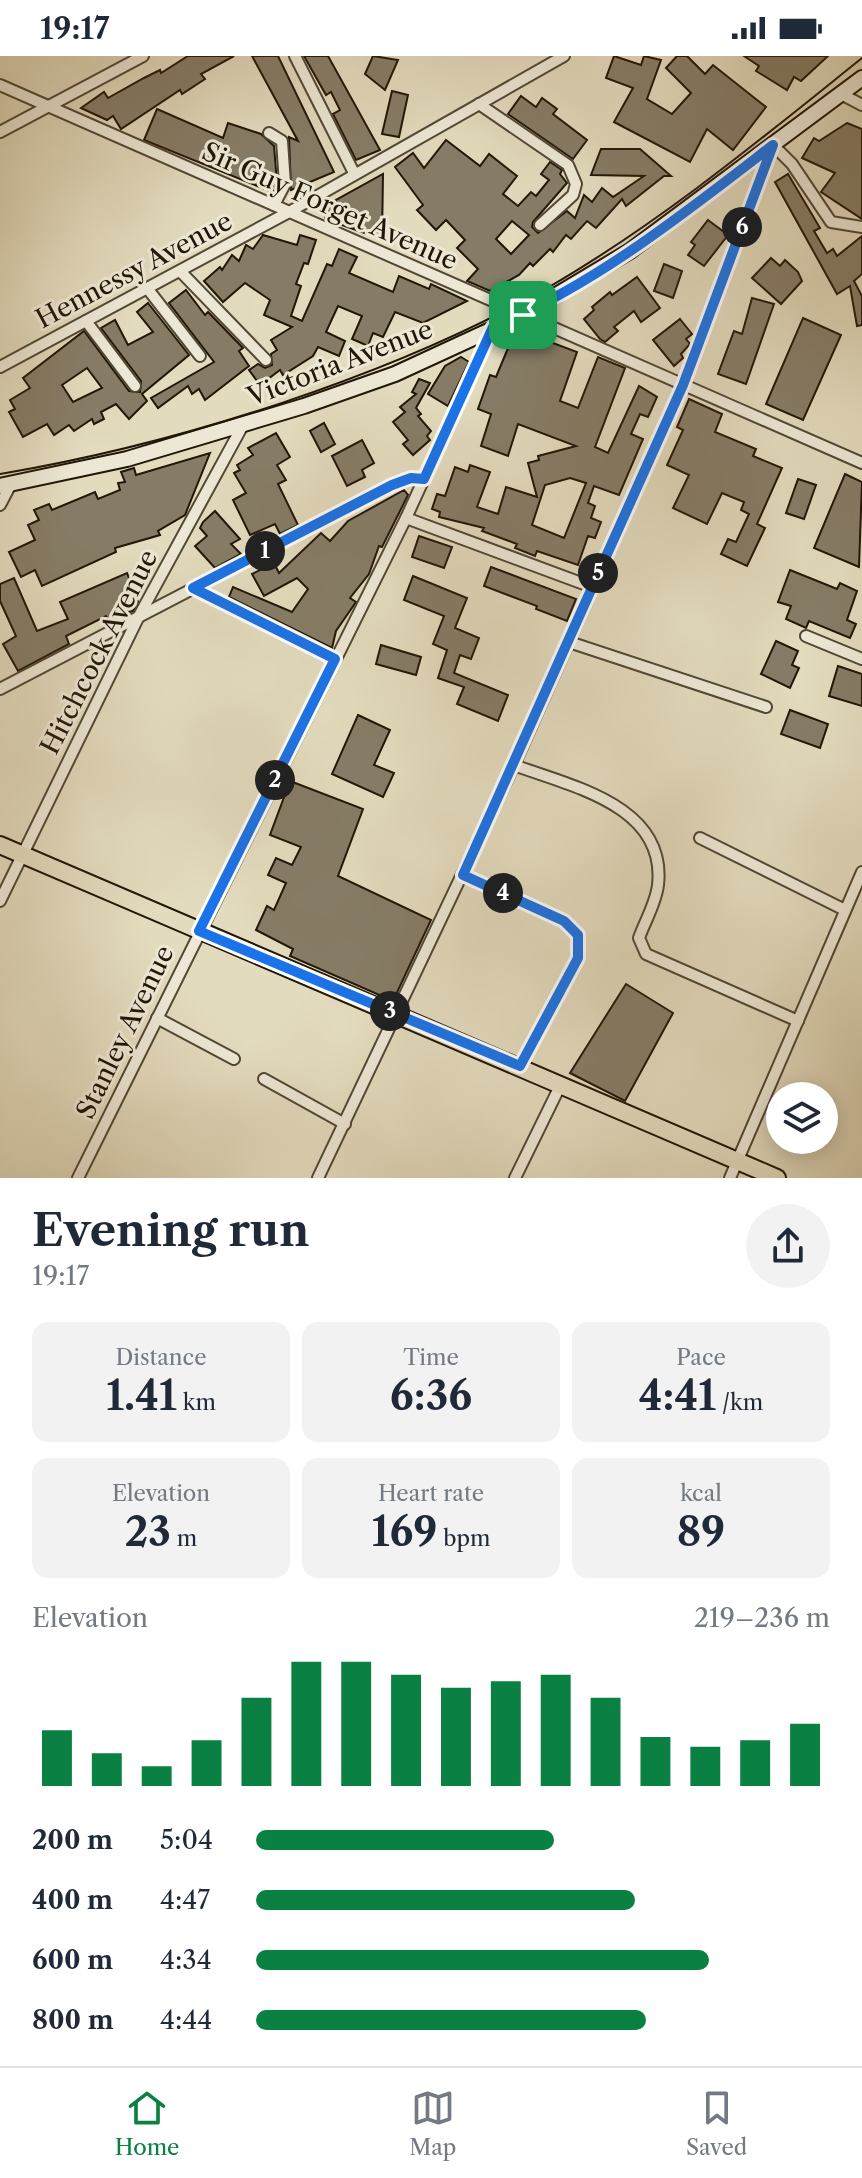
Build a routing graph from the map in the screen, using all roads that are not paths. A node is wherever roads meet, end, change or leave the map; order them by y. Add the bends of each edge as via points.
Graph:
1 (143, 56) edge
2 (295, 56) edge
3 (564, 56) edge
4 (862, 78) edge
5 (0, 85) edge
6 (841, 94) junction
7 (479, 104) junction
8 (862, 105) edge
9 (51, 107) junction
10 (0, 132) edge
11 (269, 133) dead end
12 (773, 145) junction
13 (354, 173) junction
14 (274, 205) junction
15 (289, 212) junction
16 (540, 225) dead end
17 (862, 227) edge
18 (180, 271) junction
19 (147, 288) junction
20 (523, 315) junction
21 (86, 321) junction
22 (493, 327) junction
23 (200, 356) dead end
24 (266, 360) dead end
25 (0, 367) edge
26 (683, 385) junction
27 (135, 386) dead end
28 (243, 425) junction
29 (862, 463) edge
30 (424, 479) junction
31 (5, 485) edge
32 (0, 505) edge
33 (406, 518) junction
34 (592, 587) junction
35 (193, 588) junction
36 (139, 616) junction
37 (806, 636) dead end
38 (569, 642) junction
39 (335, 659) junction
40 (862, 659) edge
41 (0, 689) edge
42 (766, 707) dead end
43 (514, 765) junction
44 (700, 838) dead end
45 (0, 845) edge
46 (23, 855) junction
47 (862, 872) edge
48 (463, 875) junction
49 (0, 901) edge
50 (845, 910) junction
51 (199, 931) junction
52 (398, 1014) junction
53 (157, 1018) junction
54 (798, 1021) junction
55 (234, 1059) dead end
56 (520, 1066) junction
57 (264, 1079) dead end
58 (561, 1084) junction
59 (345, 1124) junction
60 (739, 1161) junction
61 (78, 1178) edge
62 (318, 1178) edge
63 (515, 1178) edge
64 (730, 1178) edge
65 (777, 1178) edge

1 - 9 street
2 - 13 street
3 - 7 street, Hennessy Avenue
4 - 6 main road, Victoria Avenue
5 - 9 street, Sir Guy Forget Avenue
6 - 8 street
6 - 12 main road, Victoria Avenue
7 - 13 street, Hennessy Avenue
7 - 16 street via 573,173 573,195
9 - 10 street
9 - 14 street, Sir Guy Forget Avenue
11 - 14 street via 282,141 285,184
12 - 17 street via 831,222
12 - 20 main road, Victoria Avenue via 630,251
12 - 26 street
13 - 15 street, Hennessy Avenue
14 - 15 street, Sir Guy Forget Avenue
15 - 18 street, Hennessy Avenue
15 - 20 street, Sir Guy Forget Avenue
18 - 19 street, Hennessy Avenue
18 - 24 street
19 - 21 street, Hennessy Avenue
19 - 23 street
20 - 22 main road, Victoria Avenue
20 - 26 street, Sir Guy Forget Avenue
21 - 25 street, Hennessy Avenue
21 - 27 street
22 - 28 main road, Victoria Avenue via 395,374
22 - 30 street, Stanley Avenue
26 - 29 street, Sir Guy Forget Avenue
26 - 34 street
28 - 31 main road, Victoria Avenue via 127,459
28 - 36 street, Hitchcock Avenue
30 - 33 street, Stanley Avenue
30 - 35 street via 392,485
31 - 32 street
33 - 34 street
33 - 39 street, Stanley Avenue
34 - 38 street
35 - 36 street
35 - 39 street
36 - 41 street
36 - 46 street, Hitchcock Avenue
37 - 40 street
38 - 42 street
38 - 43 street
39 - 51 street, Stanley Avenue
43 - 48 street
43 - 54 street via 622,806 639,825 655,857 658,885 639,938 646,954
44 - 50 street
45 - 46 main road
46 - 49 street, Hitchcock Avenue
46 - 51 main road
47 - 50 street
48 - 52 street
48 - 56 street via 564,921 578,935 578,958
50 - 54 street
51 - 52 main road
51 - 53 street, Stanley Avenue
52 - 56 main road
52 - 59 street
53 - 55 street
53 - 61 street, Stanley Avenue
54 - 60 street
56 - 58 main road
57 - 59 street
58 - 60 main road
58 - 63 street
59 - 62 street
60 - 64 street
60 - 65 main road

